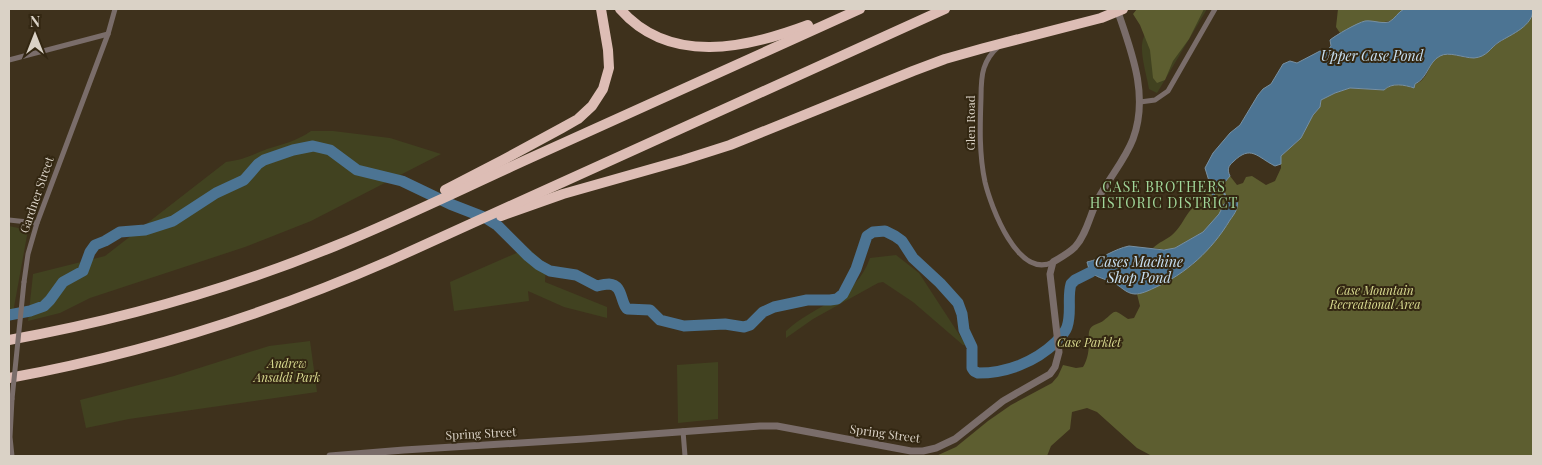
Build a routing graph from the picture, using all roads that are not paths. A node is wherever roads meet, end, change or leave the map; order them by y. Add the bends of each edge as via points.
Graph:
1 (115, 9) edge
2 (601, 9) edge
3 (620, 9) edge
4 (945, 9) edge
5 (1215, 9) edge
6 (1121, 10) edge
7 (855, 11) edge
8 (108, 34) junction
9 (1003, 43) junction
10 (9, 60) edge
11 (1140, 102) junction
12 (472, 180) junction
13 (522, 205) junction
14 (9, 220) edge
15 (37, 224) junction
16 (1053, 262) junction
17 (9, 340) edge
18 (9, 378) edge
19 (683, 431) junction
20 (12, 456) edge
21 (330, 456) edge
22 (685, 456) edge

1 - 8 street, Gardner Street
2 - 12 highway via 609,63 605,84 594,103 584,114 562,128
3 - 7 highway via 660,38 703,47 732,46 780,36
4 - 13 highway
5 - 11 street via 1168,91 1155,100
6 - 9 highway
6 - 11 street via 1134,58
7 - 12 highway
8 - 10 street
8 - 15 street, Gardner Street
9 - 13 highway via 928,65 730,145
9 - 16 street, Glen Road via 988,58 983,72 979,140 985,182 999,220 1022,256 1032,263 1046,266
11 - 16 street via 1133,140 1098,198 1082,236 1074,248
12 - 17 highway via 443,191 429,204 408,214 306,257 206,292 104,320
13 - 18 highway via 498,218 471,224 338,283 238,320 132,351
14 - 15 street
15 - 20 street, Gardner Street, bridge via 24,282 10,425
16 - 19 street, Spring Street via 1050,274 1059,344 1058,358 1050,374 1003,401 955,439 936,448 923,451 895,449 777,426
19 - 21 street, Spring Street
19 - 22 street

